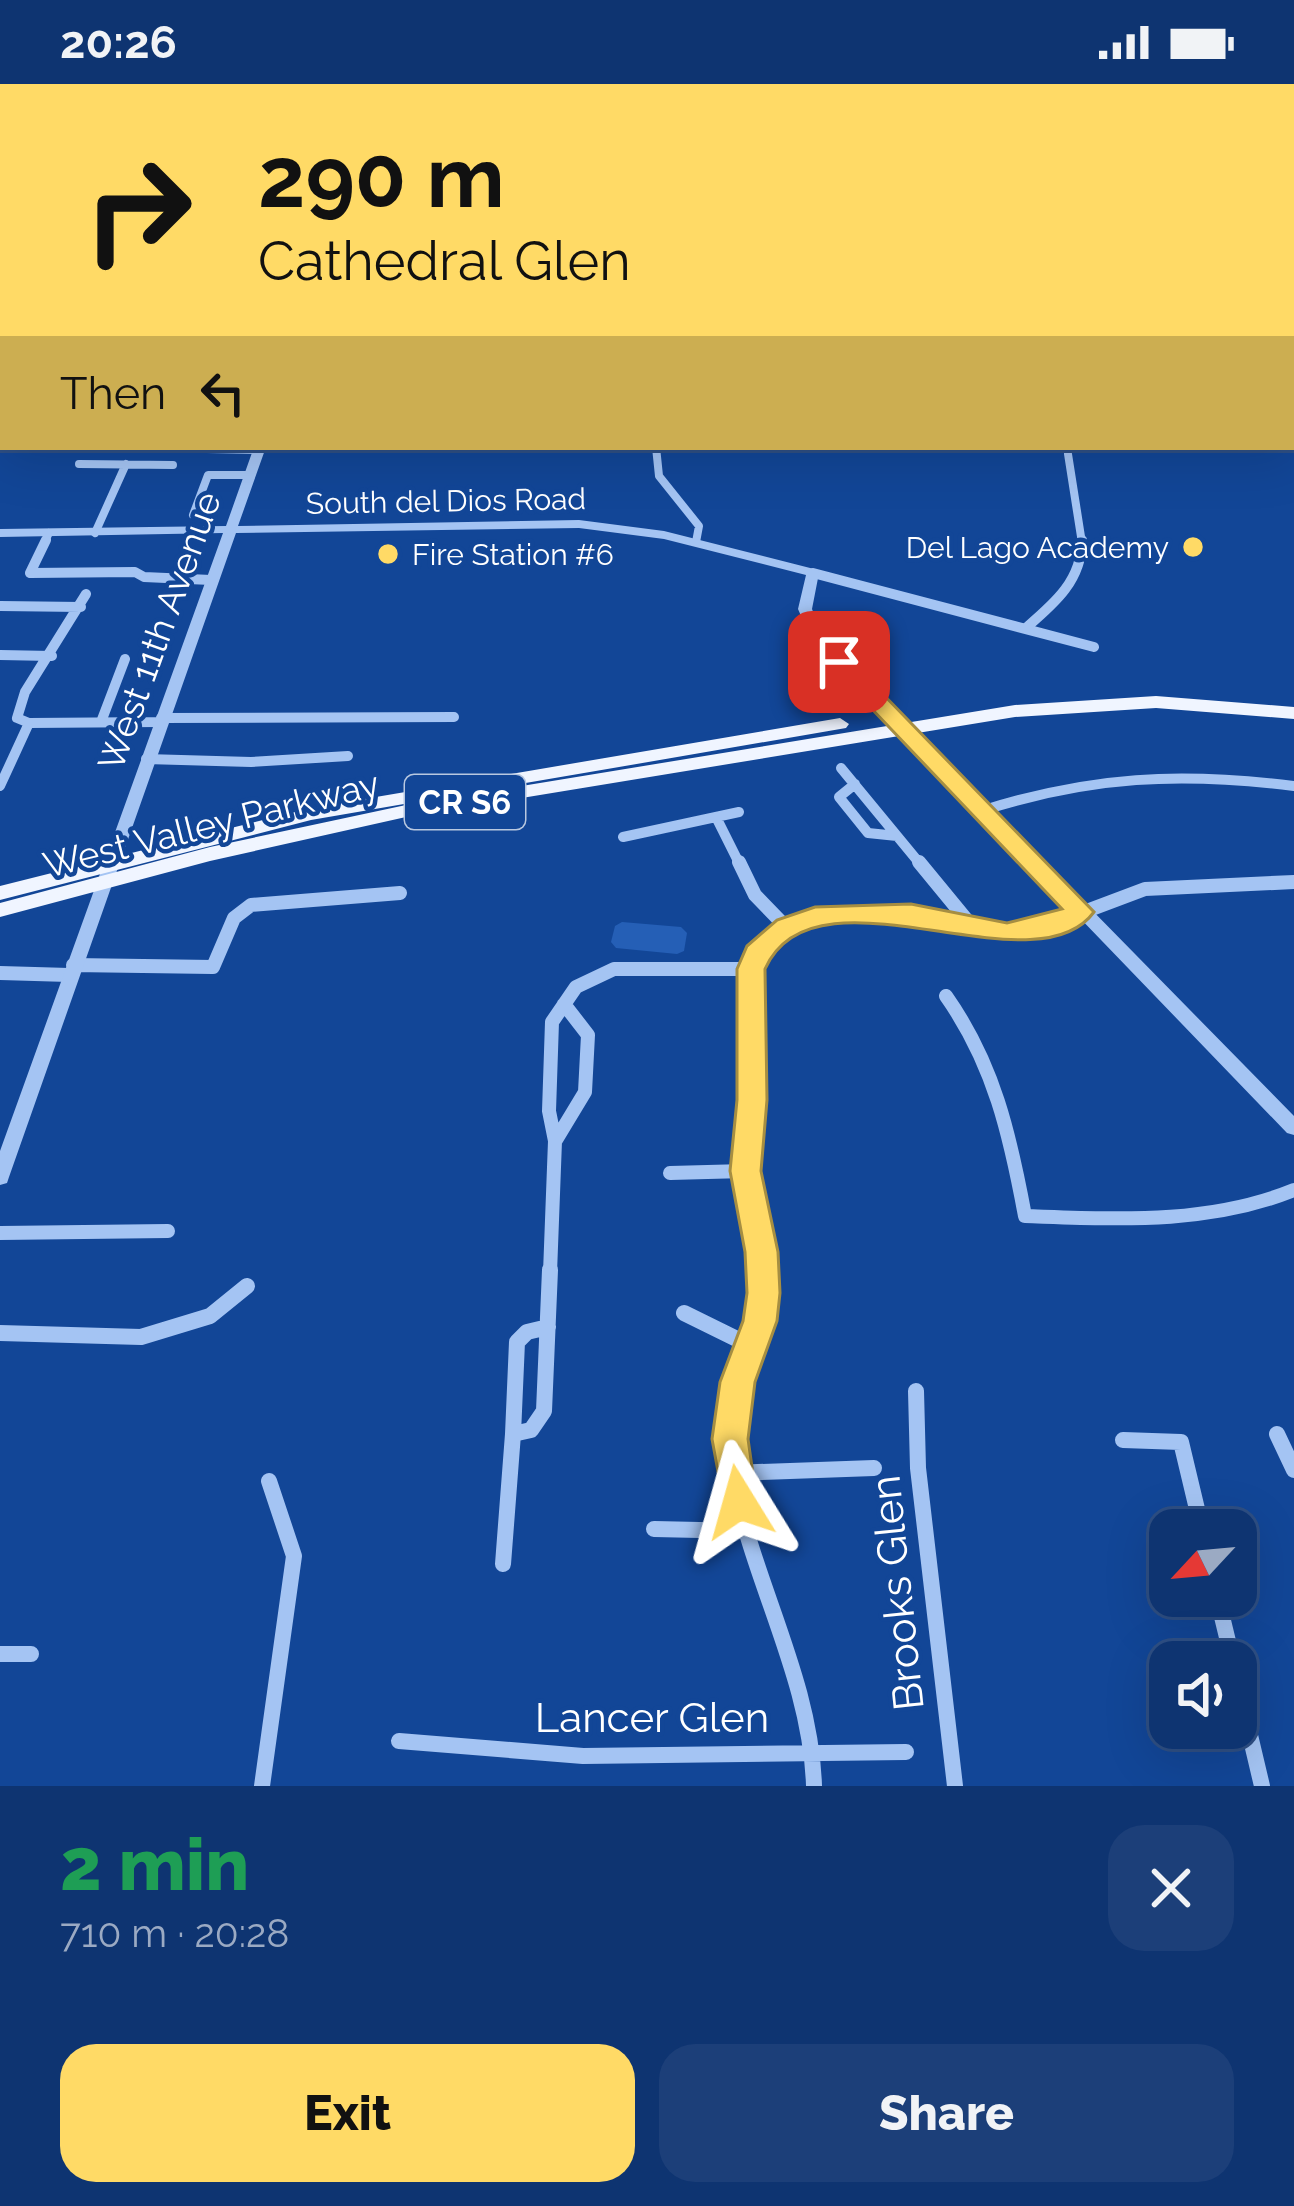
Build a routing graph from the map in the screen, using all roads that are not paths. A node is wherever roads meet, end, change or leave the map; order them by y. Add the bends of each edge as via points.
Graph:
1 (259, 450) edge
2 (656, 450) edge
3 (1068, 454) dead end
4 (79, 464) dead end
5 (126, 464) junction
6 (172, 466) dead end
7 (251, 475) junction
8 (194, 514) dead end
9 (229, 532) junction
10 (0, 533) edge
11 (49, 533) junction
12 (95, 533) junction
13 (695, 542) junction
14 (813, 573) junction
15 (212, 580) junction
16 (0, 606) edge
17 (1027, 627) junction
18 (1094, 647) dead end
19 (0, 655) edge
20 (52, 656) junction
21 (125, 659) dead end
22 (1294, 702) edge
23 (0, 706) edge
24 (17, 706) junction
25 (1294, 713) edge
26 (454, 717) dead end
27 (160, 720) junction
28 (29, 722) junction
29 (100, 722) junction
30 (898, 723) junction
31 (348, 755) dead end
32 (146, 759) junction
33 (5, 763) edge
34 (841, 768) dead end
35 (855, 784) junction
36 (0, 786) edge
37 (1294, 786) edge
38 (981, 811) junction
39 (739, 812) dead end
40 (716, 817) junction
41 (898, 836) junction
42 (622, 837) dead end
43 (108, 873) junction
44 (1294, 882) edge
45 (0, 893) edge
46 (400, 893) dead end
47 (0, 910) edge
48 (1081, 912) junction
49 (972, 926) junction
50 (786, 927) junction
51 (751, 969) junction
52 (71, 970) junction
53 (0, 973) edge
54 (946, 996) dead end
55 (564, 1004) junction
56 (1294, 1128) edge
57 (555, 1142) junction
58 (745, 1171) junction
59 (670, 1173) dead end
60 (0, 1177) edge
61 (1294, 1190) edge
62 (169, 1231) dead end
63 (0, 1234) edge
64 (247, 1286) dead end
65 (684, 1312) dead end
66 (548, 1327) junction
67 (0, 1333) edge
68 (749, 1346) junction
69 (916, 1391) dead end
70 (513, 1434) junction
71 (1277, 1434) dead end
72 (1123, 1440) dead end
73 (874, 1468) dead end
74 (1294, 1470) edge
75 (732, 1472) junction
76 (269, 1481) dead end
77 (1197, 1509) edge
78 (654, 1529) dead end
79 (745, 1532) junction
80 (503, 1564) dead end
81 (0, 1654) edge
82 (32, 1654) dead end
83 (399, 1741) dead end
84 (1253, 1749) edge
85 (906, 1752) dead end
86 (813, 1753) junction
87 (262, 1786) edge
88 (814, 1786) edge
89 (955, 1786) edge
90 (1262, 1786) edge

1 - 7 street, West 11th Avenue
2 - 13 street via 659,476 699,526
3 - 17 street via 1082,532 1078,576
4 - 5 street
5 - 6 street
5 - 12 street
7 - 8 street via 208,475
7 - 9 street, West 11th Avenue
9 - 12 street, South del Dios Road
9 - 13 street, South del Dios Road via 537,522
9 - 15 street, West 11th Avenue
10 - 11 street, South del Dios Road
11 - 12 street, South del Dios Road
11 - 15 street via 30,573
13 - 14 street, South del Dios Road
14 - 17 street, South del Dios Road
14 - 30 street via 805,608 810,626
15 - 27 street, West 11th Avenue
16 - 20 street via 84,600
17 - 18 street, South del Dios Road
19 - 20 street
20 - 24 street
21 - 29 street
22 - 30 main road, West Valley Parkway / CR S6 via 1136,690 1036,696
23 - 24 street
24 - 28 street via 17,718
25 - 30 main road, West Valley Parkway / CR S6 via 1100,703
26 - 27 street
27 - 29 street
27 - 32 street, West 11th Avenue
28 - 29 street
28 - 33 street
30 - 38 street
30 - 43 main road, West Valley Parkway / CR S6 via 353,806
31 - 32 street via 251,763
32 - 43 street, West 11th Avenue
33 - 36 street
34 - 35 street
35 - 41 street
35 - 41 street via 839,797 868,833
37 - 38 street via 1194,775 1103,777
38 - 48 street
39 - 40 street
40 - 42 street
40 - 50 street via 755,895
41 - 49 street
43 - 45 main road, West Valley Parkway / CR S6
43 - 47 main road, West Valley Parkway / CR S6
43 - 52 street, West 11th Avenue
44 - 48 street via 1145,889
46 - 52 street via 251,904 234,918 213,967
48 - 49 street via 1015,933
48 - 56 street
49 - 50 street via 918,914 852,914
50 - 51 street via 761,946
51 - 55 street via 614,969 586,979
51 - 58 street
52 - 53 street
52 - 60 street, West 11th Avenue
54 - 61 street via 991,1063 1004,1099 1025,1216 1209,1213 1263,1206
55 - 57 street via 552,1022
55 - 57 street via 588,1035 585,1092
57 - 66 street
58 - 59 street
58 - 68 street via 764,1293
62 - 63 street
64 - 67 street via 210,1316 141,1337
65 - 68 street
66 - 70 street via 544,1411 531,1430
66 - 70 street via 518,1342
68 - 75 street via 735,1401
69 - 89 street, Brooks Glen
70 - 80 street
71 - 74 street
72 - 77 street via 1181,1442
73 - 75 street
75 - 79 street
76 - 87 street via 294,1556
78 - 79 street
79 - 86 street
81 - 82 street
83 - 86 street, Lancer Glen via 589,1756
84 - 90 street
85 - 86 street, Lancer Glen
86 - 88 street

